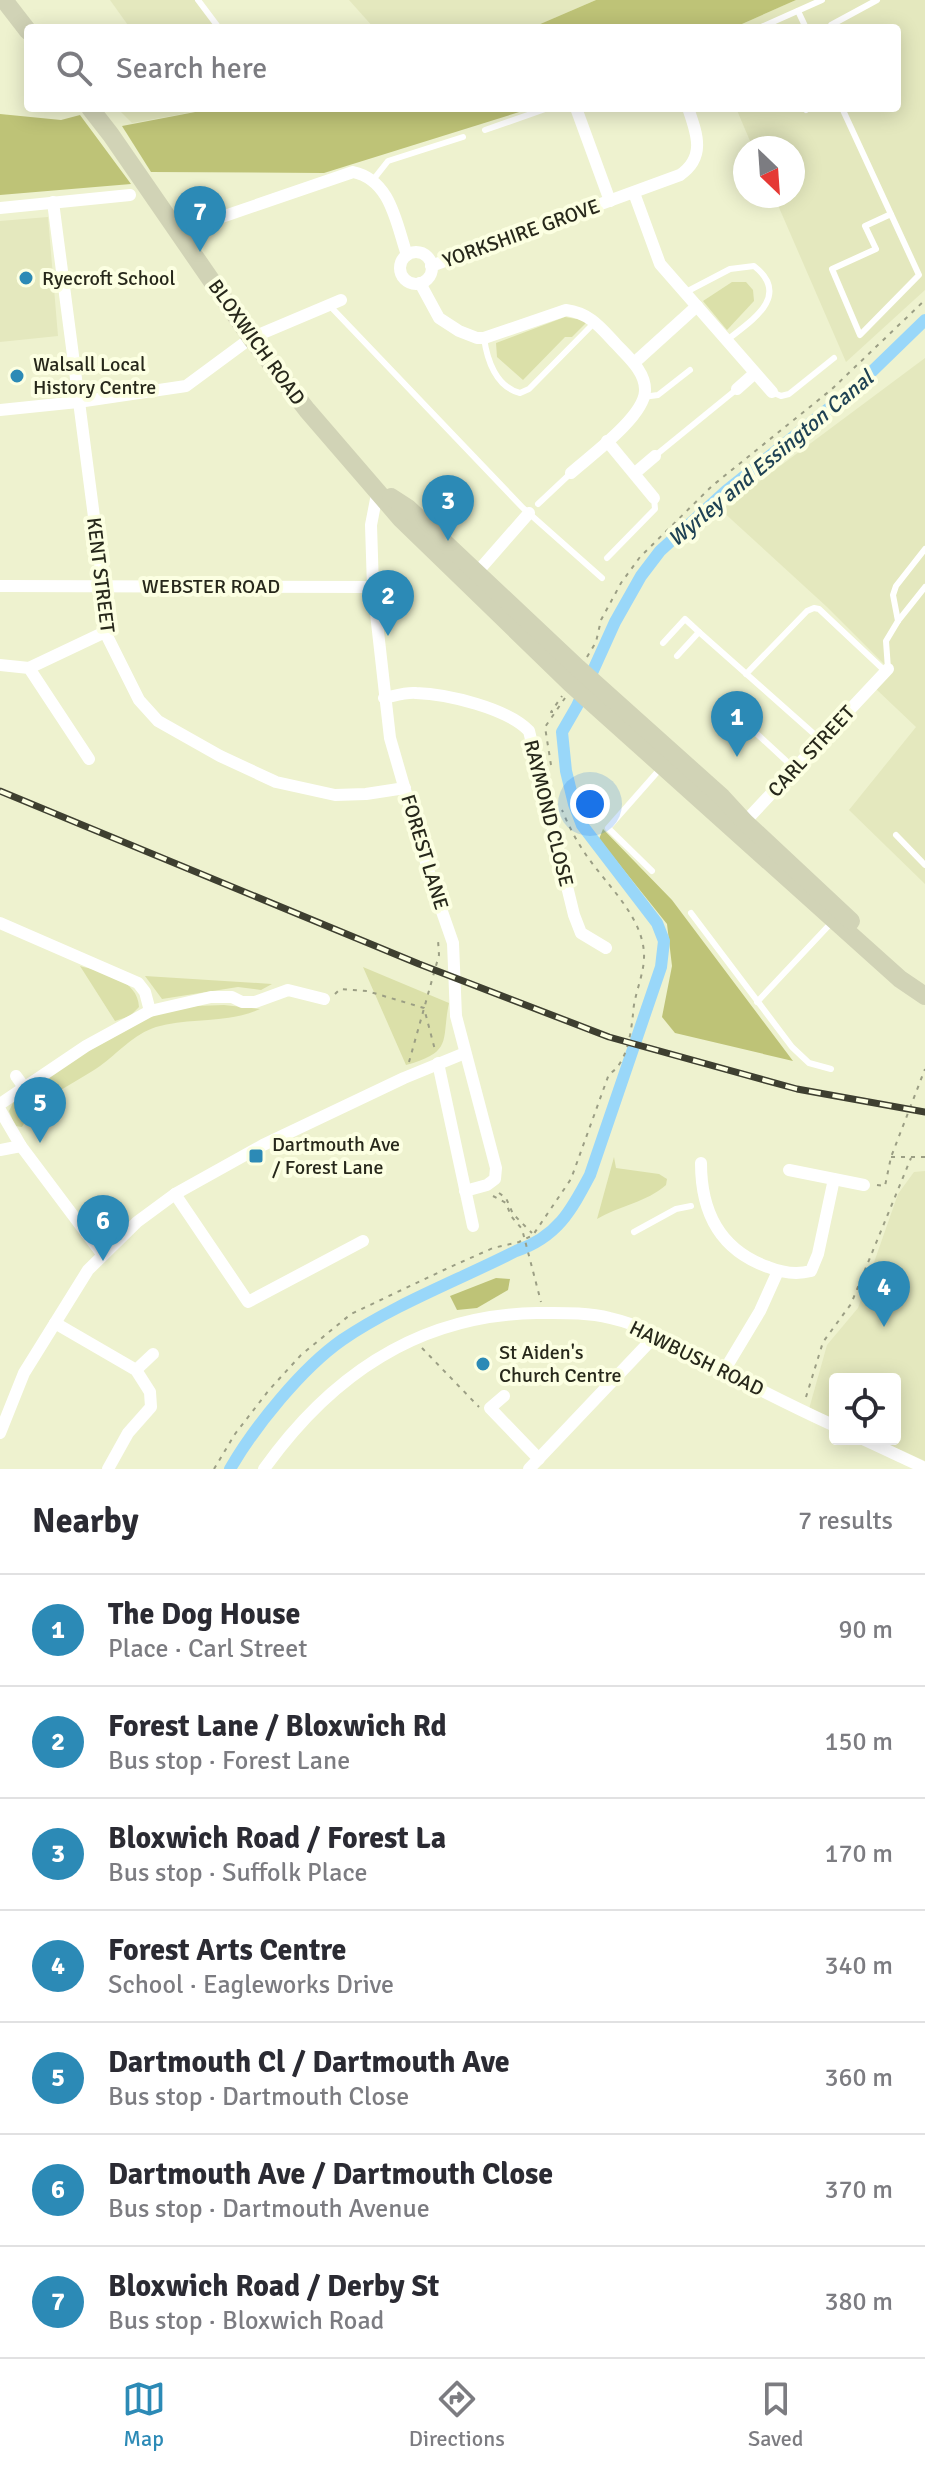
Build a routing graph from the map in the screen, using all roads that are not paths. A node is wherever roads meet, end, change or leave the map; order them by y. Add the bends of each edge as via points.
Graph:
1 (4, 0) edge
2 (198, 0) edge
3 (822, 0) edge
4 (877, 0) edge
5 (798, 11) junction
6 (216, 24) edge
7 (768, 24) edge
8 (804, 24) edge
9 (833, 24) edge
10 (24, 26) edge
11 (96, 112) edge
12 (537, 112) edge
13 (577, 112) edge
14 (689, 112) edge
15 (844, 112) edge
16 (485, 130) dead end
17 (463, 137) dead end
18 (373, 180) junction
19 (634, 193) junction
20 (130, 195) dead end
21 (610, 201) junction
22 (53, 202) junction
23 (0, 208) edge
24 (891, 214) junction
25 (178, 232) junction
26 (407, 255) junction
27 (431, 266) junction
28 (420, 283) junction
29 (686, 292) junction
30 (341, 300) dead end
31 (328, 305) junction
32 (697, 306) junction
33 (595, 322) junction
34 (251, 338) junction
35 (484, 338) junction
36 (726, 340) junction
37 (834, 358) dead end
38 (634, 363) junction
39 (690, 370) dead end
40 (755, 373) junction
41 (737, 389) joint
42 (772, 392) joint
43 (643, 397) junction
44 (78, 402) junction
45 (0, 410) edge
46 (607, 441) junction
47 (655, 456) joint
48 (571, 473) joint
49 (635, 473) junction
50 (378, 489) junction
51 (654, 498) joint
52 (534, 509) junction
53 (925, 549) edge
54 (607, 558) dead end
55 (472, 578) junction
56 (602, 578) dead end
57 (0, 586) edge
58 (103, 586) junction
59 (373, 587) junction
60 (925, 587) edge
61 (898, 621) junction
62 (105, 632) junction
63 (699, 632) junction
64 (663, 643) dead end
65 (677, 656) dead end
66 (0, 665) edge
67 (29, 668) junction
68 (887, 670) junction
69 (746, 674) junction
70 (597, 696) junction
71 (384, 698) junction
72 (756, 733) dead end
73 (822, 741) junction
74 (89, 759) dead end
75 (662, 767) junction
76 (795, 769) junction
77 (405, 788) junction
78 (740, 828) junction
79 (896, 835) dead end
80 (925, 865) edge
81 (652, 871) dead end
82 (691, 913) dead end
83 (833, 921) junction
84 (0, 923) edge
85 (600, 941) dead end
86 (925, 994) edge
87 (324, 999) road end
88 (757, 1002) junction
89 (150, 1011) junction
90 (465, 1053) junction
91 (438, 1063) junction
92 (831, 1069) dead end
93 (0, 1107) edge
94 (21, 1146) junction
95 (0, 1150) edge
96 (701, 1163) dead end
97 (789, 1170) dead end
98 (834, 1179) junction
99 (864, 1185) road end
100 (472, 1190) junction
101 (175, 1194) junction
102 (702, 1194) junction
103 (691, 1206) joint
104 (473, 1226) dead end
105 (634, 1232) dead end
106 (363, 1241) dead end
107 (102, 1254) junction
108 (778, 1271) junction
109 (55, 1323) junction
110 (657, 1334) junction
111 (153, 1354) dead end
112 (136, 1370) junction
113 (724, 1371) junction
114 (504, 1396) dead end
115 (829, 1423) edge
116 (0, 1433) edge
117 (876, 1445) edge
118 (532, 1466) edge
119 (925, 1468) edge
120 (108, 1469) edge
121 (264, 1469) edge

1 - 10 main road
2 - 6 lane
3 - 5 lane
4 - 9 lane
5 - 7 lane
5 - 8 lane
11 - 25 main road, BLOXWICH ROAD
12 - 16 lane
13 - 21 street, YORKSHIRE GROVE
14 - 19 street, YORKSHIRE GROVE via 698,137 695,161 680,175
15 - 24 lane
17 - 18 lane via 388,161
18 - 25 street via 343,173
18 - 26 street via 385,193
19 - 21 street, YORKSHIRE GROVE
19 - 29 street via 660,264
20 - 22 street
21 - 27 street, YORKSHIRE GROVE
22 - 23 street
22 - 44 street, KENT STREET
24 - 24 lane via 919,275 860,335 832,269 876,249 865,226
25 - 34 main road, BLOXWICH ROAD
26 - 27 street via 423,254
26 - 28 street via 402,275
27 - 28 street
28 - 35 street via 439,318
29 - 32 street
29 - 36 lane via 730,269 754,266 764,274 769,284 764,308
30 - 31 street
31 - 34 street
31 - 52 lane
32 - 36 street
32 - 38 street
33 - 35 street via 566,310
33 - 35 lane via 520,393 489,365
33 - 38 street
34 - 44 street via 186,386
34 - 50 main road, BLOXWICH ROAD
36 - 40 street
37 - 42 lane via 789,394
38 - 43 street via 643,379
39 - 43 lane via 658,395
40 - 41 street
40 - 42 street
41 - 47 lane
43 - 46 street via 641,408
44 - 45 street
44 - 58 street, KENT STREET
46 - 48 street
46 - 49 street
47 - 49 street
48 - 52 lane
49 - 51 street
50 - 55 main road, BLOXWICH ROAD via 401,519
50 - 59 street, FOREST LANE via 371,525
51 - 54 lane via 655,509
52 - 55 street
52 - 56 lane
53 - 61 lane via 896,586
55 - 70 main road, BLOXWICH ROAD
57 - 58 street, WEBSTER ROAD
58 - 59 street, WEBSTER ROAD
58 - 62 street, KENT STREET
59 - 71 street, FOREST LANE
60 - 61 lane
61 - 68 lane via 886,641
62 - 67 street
62 - 77 street, KENT STREET via 139,700 158,721 220,756 276,782 335,795
63 - 64 lane via 685,619
63 - 65 lane
63 - 69 lane
66 - 67 street
67 - 74 street
68 - 69 lane via 814,608
68 - 73 street, CARL STREET
69 - 73 lane
70 - 75 main road
70 - 78 main road via 722,797
71 - 77 street, FOREST LANE
71 - 85 street, RAYMOND CLOSE via 413,692 459,700 506,715 529,731 574,915 581,933
72 - 76 lane
73 - 76 street, CARL STREET
75 - 78 main road
75 - 81 lane via 608,828
76 - 78 street, CARL STREET
77 - 90 street, FOREST LANE via 455,952 453,1004
78 - 83 main road
78 - 86 main road
79 - 80 lane
82 - 88 lane
83 - 86 main road
83 - 88 lane
84 - 89 street via 138,983
87 - 89 street via 288,990 255,1002 211,997
88 - 92 lane via 809,1063
89 - 93 street via 86,1046
90 - 91 street
90 - 100 street, FOREST LANE via 496,1168 495,1179
91 - 100 street
91 - 101 street via 321,1116
93 - 94 street
94 - 95 street
94 - 107 street
96 - 102 street
97 - 98 street
98 - 99 street
98 - 108 street via 811,1271
100 - 104 street
101 - 106 street via 248,1302
101 - 107 street
102 - 103 street
102 - 108 street via 719,1234 740,1255
103 - 105 lane
107 - 109 street
108 - 113 street
109 - 112 street
109 - 116 street via 24,1373
110 - 113 street, HAWBUSH ROAD
110 - 118 street
110 - 121 street, HAWBUSH ROAD via 611,1318 545,1313 472,1319 412,1339 336,1388 290,1433
111 - 112 street
112 - 120 street via 150,1392 151,1407 128,1433
113 - 115 street, HAWBUSH ROAD
114 - 118 street via 490,1408
117 - 119 street

